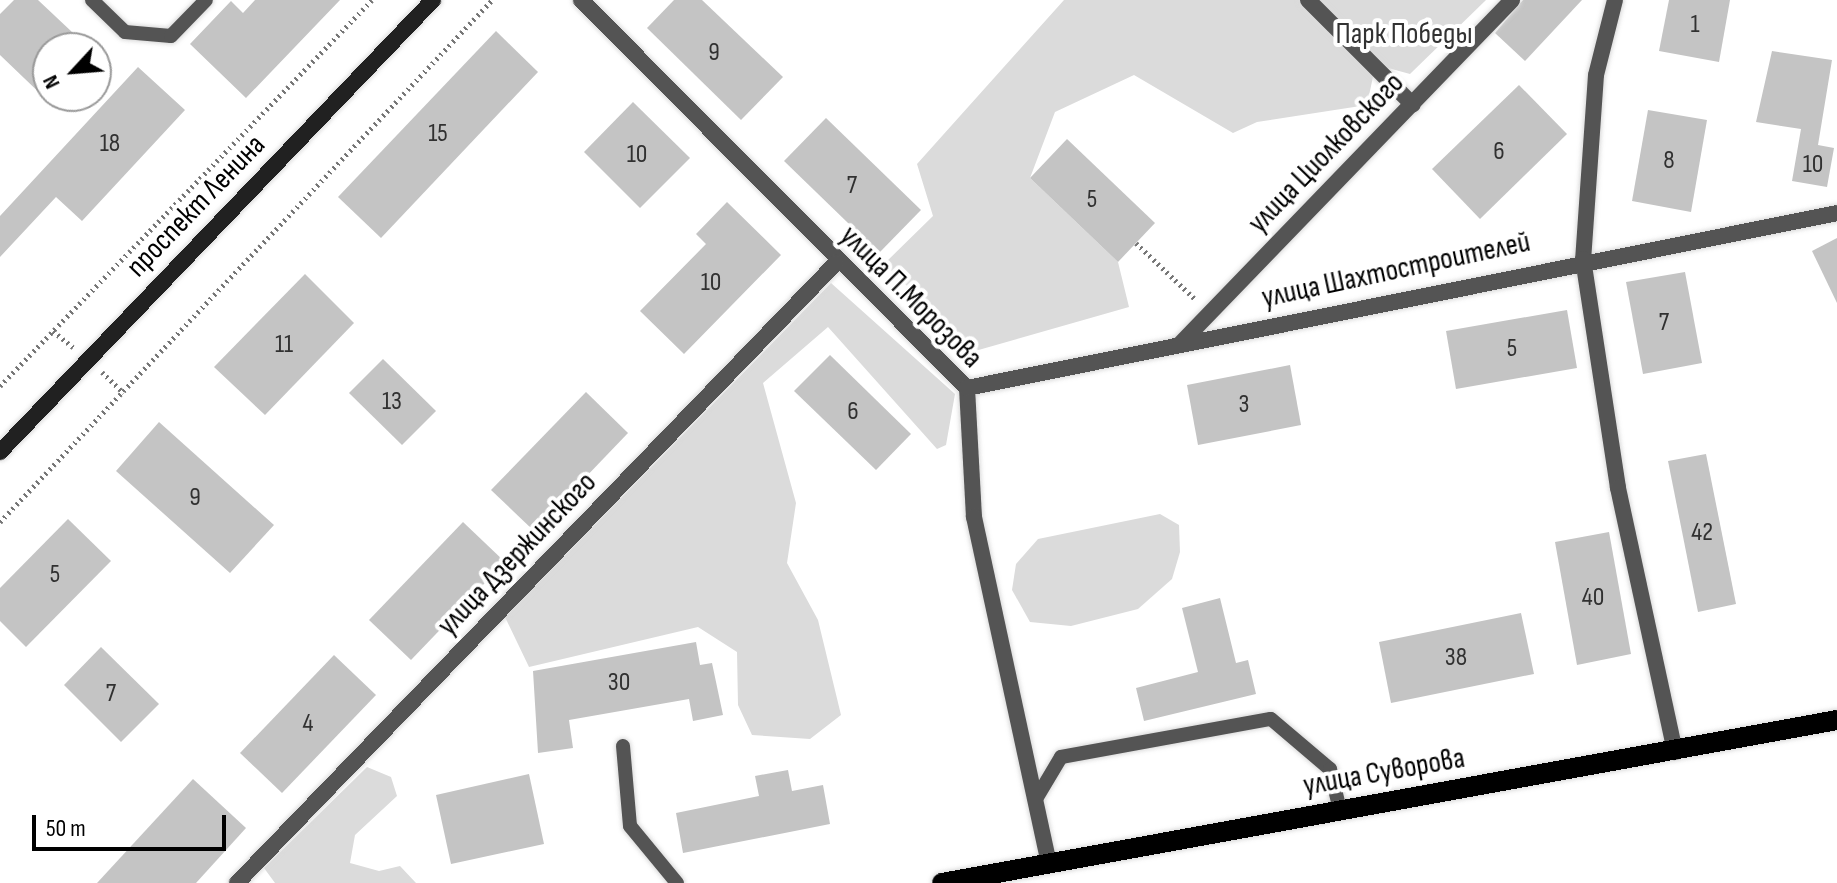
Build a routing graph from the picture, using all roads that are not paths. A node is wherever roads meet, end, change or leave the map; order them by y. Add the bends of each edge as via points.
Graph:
1 (92, 0) edge
2 (206, 0) edge
3 (433, 0) edge
4 (581, 0) edge
5 (1308, 0) edge
6 (1512, 0) edge
7 (1615, 0) edge
8 (1413, 105) junction
9 (1837, 213) edge
10 (1583, 259) junction
11 (836, 263) junction
12 (1180, 344) junction
13 (967, 388) junction
14 (0, 452) edge
15 (1837, 720) edge
16 (623, 746) dead end
17 (1675, 752) junction
18 (1036, 799) junction
19 (1340, 810) junction
20 (1049, 864) junction
21 (237, 883) edge
22 (677, 883) edge
23 (942, 883) edge

1 - 2 lane via 125,32 171,36
3 - 14 main road, проспект Ленина
4 - 11 street, улица П.Морозова
5 - 8 street
6 - 8 street, улица Циолковского
7 - 10 street via 1596,75
8 - 12 street, улица Циолковского
9 - 10 street, улица Шахтостроителей
10 - 12 street, улица Шахтостроителей
10 - 17 street via 1618,488
11 - 13 street, улица П.Морозова
11 - 21 street, улица Дзержинского
12 - 13 street, улица Шахтостроителей
13 - 18 street, улица П.Морозова via 974,517
15 - 17 main road, улица Суворова
16 - 22 lane via 630,826
17 - 19 main road, улица Суворова
18 - 19 lane via 1061,757 1271,719 1330,769
18 - 20 street, улица П.Морозова
19 - 20 main road, улица Суворова
20 - 23 main road, улица Суворова

